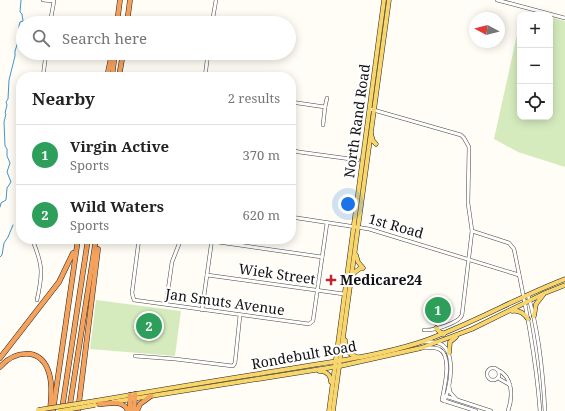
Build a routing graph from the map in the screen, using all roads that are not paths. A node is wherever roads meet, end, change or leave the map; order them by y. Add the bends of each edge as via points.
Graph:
1 (43, 0) edge
2 (121, 0) edge
3 (130, 0) edge
4 (216, 0) edge
5 (384, 0) edge
6 (389, 0) edge
7 (497, 0) edge
8 (565, 12) edge
9 (51, 16) edge
10 (119, 16) edge
11 (128, 16) edge
12 (213, 16) edge
13 (565, 18) edge
14 (45, 60) edge
15 (111, 60) edge
16 (114, 60) edge
17 (122, 60) edge
18 (207, 60) edge
19 (377, 71) junction
20 (44, 72) edge
21 (108, 72) edge
22 (113, 72) edge
23 (120, 72) edge
24 (206, 72) edge
25 (327, 98) dead end
26 (296, 103) edge
27 (325, 107) junction
28 (372, 109) junction
29 (323, 125) dead end
30 (371, 132) junction
31 (376, 144) dead end
32 (296, 151) edge
33 (358, 160) dead end
34 (296, 219) edge
35 (327, 223) junction
36 (356, 227) junction
37 (472, 231) junction
38 (34, 244) edge
39 (76, 244) edge
40 (77, 244) edge
41 (87, 244) edge
42 (96, 244) edge
43 (96, 244) edge
44 (138, 244) edge
45 (178, 244) edge
46 (211, 244) edge
47 (238, 244) edge
48 (355, 253) junction
49 (322, 257) junction
50 (469, 260) junction
51 (207, 275) junction
52 (519, 275) junction
53 (351, 278) junction
54 (565, 279) edge
55 (565, 285) edge
56 (317, 290) junction
57 (344, 294) junction
58 (545, 294) junction
59 (528, 295) junction
60 (523, 297) junction
61 (37, 300) dead end
62 (530, 301) junction
63 (525, 303) junction
64 (166, 304) junction
65 (202, 310) junction
66 (508, 312) junction
67 (240, 315) junction
68 (534, 316) junction
69 (528, 319) junction
70 (436, 328) junction
71 (344, 329) junction
72 (424, 330) dead end
73 (462, 333) junction
74 (444, 334) junction
75 (419, 342) junction
76 (437, 342) junction
77 (421, 348) junction
78 (337, 350) junction
79 (449, 353) junction
80 (135, 356) dead end
81 (358, 357) junction
82 (0, 358) edge
83 (338, 361) junction
84 (319, 364) junction
85 (337, 366) junction
86 (0, 367) edge
87 (313, 370) junction
88 (498, 370) junction
89 (498, 378) junction
90 (448, 385) junction
91 (510, 385) junction
92 (331, 393) junction
93 (151, 396) junction
94 (445, 396) junction
95 (133, 397) junction
96 (458, 400) junction
97 (96, 404) junction
98 (36, 411) edge
99 (51, 411) edge
100 (61, 411) edge
101 (70, 411) edge
102 (79, 411) edge
103 (129, 411) edge
104 (136, 411) edge
105 (329, 411) edge
106 (333, 411) edge
107 (476, 411) edge
108 (491, 411) edge
109 (508, 411) edge
110 (540, 411) edge
111 (546, 411) edge

1 - 9 street via 54,1
2 - 10 highway
3 - 11 highway
4 - 12 street
5 - 19 main road, North Rand Road
6 - 19 main road, North Rand Road
7 - 13 street
8 - 13 street
14 - 20 street
15 - 21 highway
16 - 22 highway
17 - 23 highway
18 - 24 street
19 - 28 main road, North Rand Road
25 - 27 street
26 - 27 street
27 - 29 street
28 - 30 main road, North Rand Road
28 - 36 main road, North Rand Road
28 - 37 street via 449,131 464,138 469,147 468,203
30 - 31 main road
30 - 36 main road, North Rand Road
32 - 33 street
34 - 35 street, 1st Road
35 - 36 street, 1st Road
35 - 49 street
36 - 48 main road, North Rand Road
36 - 50 street, 1st Road via 388,234
36 - 57 main road, North Rand Road
37 - 50 street
37 - 52 street via 511,244
38 - 61 street via 42,273
39 - 82 highway via 59,282
40 - 99 highway
41 - 100 highway
42 - 102 highway
43 - 101 highway
44 - 64 street, Jan Smuts Avenue via 132,298 136,301
45 - 64 street via 172,262
46 - 51 street
47 - 49 street
48 - 53 main road, North Rand Road
48 - 53 main road via 362,268
49 - 56 street
50 - 52 street, 1st Road
50 - 70 street via 461,317 453,323
51 - 56 street, Wiek Street
51 - 65 street
52 - 60 street
53 - 71 main road, North Rand Road
54 - 59 main road, Rondebult Road
55 - 58 main road, Rondebult Road
56 - 57 street, Wiek Street
56 - 67 street, Jan Smuts Avenue via 311,323
57 - 78 main road, North Rand Road
58 - 62 main road, Rondebult Road
58 - 68 main road via 536,304
59 - 60 main road, Rondebult Road
59 - 62 street
60 - 63 street
60 - 74 main road, Rondebult Road
62 - 63 main road, Rondebult Road
62 - 68 street
63 - 66 main road, Rondebult Road
63 - 69 street
64 - 65 street, Jan Smuts Avenue
65 - 67 street, Jan Smuts Avenue
66 - 69 main road via 516,310
66 - 73 main road, Rondebult Road
67 - 80 street via 233,366
68 - 111 street
69 - 110 street via 535,357
70 - 72 street
70 - 74 main road
71 - 81 main road via 346,350
71 - 83 main road, North Rand Road
73 - 76 main road, Rondebult Road
73 - 79 main road via 450,342
74 - 75 main road, Rondebult Road
75 - 76 street
75 - 81 main road, Rondebult Road
76 - 77 main road, Rondebult Road
76 - 79 street
77 - 85 main road, Rondebult Road
77 - 94 street via 438,349 444,354 447,362
78 - 83 main road, North Rand Road
78 - 84 main road via 330,359
79 - 90 street via 451,366
81 - 83 main road, Rondebult Road
83 - 84 main road, Rondebult Road
83 - 85 main road, North Rand Road
84 - 95 main road, Rondebult Road
85 - 87 main road, Rondebult Road
85 - 92 main road, North Rand Road
85 - 106 main road, North Rand Road
86 - 99 highway via 16,355 29,354 39,359 48,369 51,379
87 - 92 main road via 329,375
87 - 93 main road, Rondebult Road
88 - 89 street
88 - 89 street via 491,368 486,374 491,380
88 - 91 street via 507,378
89 - 91 street
90 - 94 street
90 - 96 street via 450,392
91 - 109 street
92 - 105 main road, North Rand Road
93 - 95 main road, Rondebult Road
93 - 104 highway via 140,404
94 - 96 street
94 - 107 street via 443,400
95 - 97 main road, Rondebult Road
95 - 103 highway
95 - 104 highway
96 - 108 street
97 - 98 main road, Rondebult Road, bridge
97 - 100 main road, Rondebult Road, bridge
97 - 103 highway via 119,403 126,406

